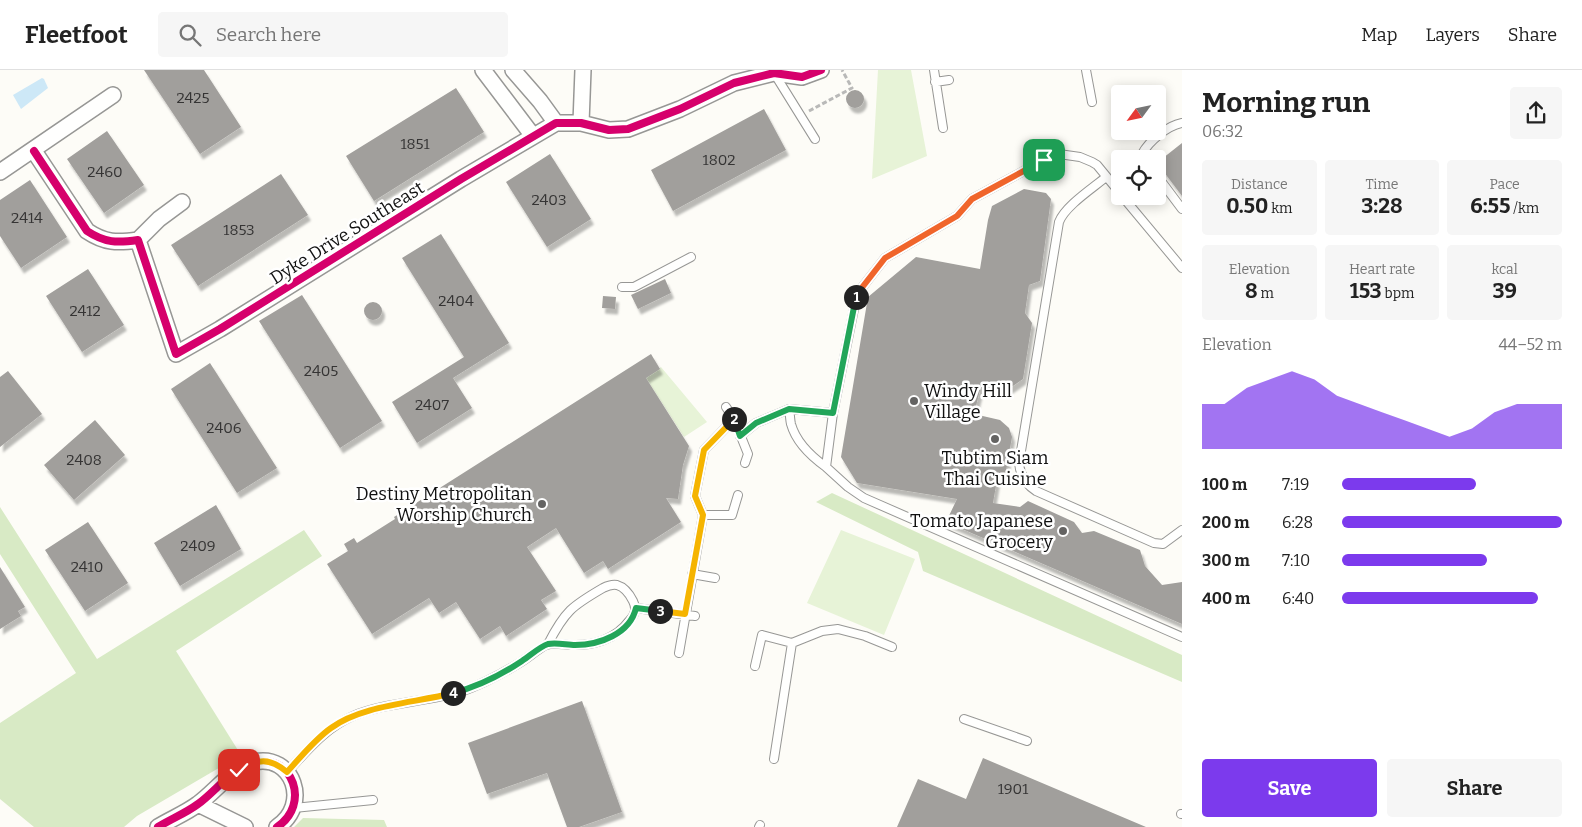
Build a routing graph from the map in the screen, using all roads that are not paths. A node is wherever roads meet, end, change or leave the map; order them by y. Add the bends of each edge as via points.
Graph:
1 (483, 70) edge
2 (513, 70) edge
3 (583, 70) edge
4 (821, 70) edge
5 (934, 70) edge
6 (1086, 70) edge
7 (775, 72) edge
8 (949, 80) dead end
9 (935, 82) junction
10 (113, 95) dead end
11 (1092, 102) dead end
12 (556, 123) junction
13 (580, 123) junction
14 (1182, 123) edge
15 (943, 128) dead end
16 (534, 136) junction
17 (815, 139) dead end
18 (1144, 150) edge
19 (34, 151) junction
20 (0, 172) edge
21 (1106, 177) junction
22 (1111, 183) edge
23 (1166, 188) edge
24 (182, 202) dead end
25 (1130, 205) edge
26 (1182, 209) edge
27 (138, 240) junction
28 (691, 256) dead end
29 (1182, 268) edge
30 (622, 287) dead end
31 (726, 407) dead end
32 (789, 409) junction
33 (833, 413) junction
34 (734, 419) junction
35 (740, 436) junction
36 (745, 463) dead end
37 (826, 467) junction
38 (738, 495) dead end
39 (703, 515) junction
40 (1182, 530) edge
41 (692, 574) junction
42 (715, 578) dead end
43 (636, 608) junction
44 (685, 614) junction
45 (695, 616) dead end
46 (1182, 637) edge
47 (792, 643) junction
48 (548, 644) junction
49 (892, 648) dead end
50 (679, 653) dead end
51 (755, 666) dead end
52 (964, 719) dead end
53 (1027, 741) dead end
54 (774, 759) dead end
55 (287, 772) junction
56 (373, 800) dead end
57 (198, 804) junction
58 (294, 808) junction
59 (158, 827) edge
60 (245, 827) edge
61 (277, 827) edge

1 - 16 street
2 - 12 street
3 - 13 street
4 - 7 street via 802,77
5 - 9 lane
6 - 11 lane
7 - 13 street via 734,83 628,129 609,130
7 - 17 lane
8 - 9 lane
9 - 15 lane
10 - 19 street
12 - 13 street
12 - 16 street, Dyke Drive Southeast
14 - 18 lane
16 - 27 street, Dyke Drive Southeast via 176,354
19 - 20 street
19 - 27 street via 87,231 116,243
21 - 22 lane
21 - 33 lane via 1097,165 1086,159 1059,154 972,199 957,216 885,258 857,294
21 - 40 lane via 1068,209 1059,222 1020,470 1027,484 1036,492 1154,543 1162,544
23 - 26 lane
24 - 27 street
25 - 29 lane
28 - 30 lane via 634,287
31 - 34 lane
32 - 33 lane
32 - 35 lane via 756,423
32 - 37 lane via 791,425 800,440 811,456
33 - 37 lane
34 - 35 lane
34 - 39 lane via 704,450 695,496
35 - 36 lane via 748,454
37 - 46 lane via 864,498
38 - 39 lane via 732,515
39 - 41 lane
41 - 42 lane
41 - 44 lane
43 - 44 lane
43 - 48 lane via 621,630 600,642
43 - 48 lane via 625,590 618,585 607,586 575,604
44 - 45 lane
44 - 50 lane
47 - 49 lane via 822,631 838,630 858,634
47 - 51 lane via 762,635
47 - 54 lane
48 - 55 lane via 505,671 464,690 368,710 340,722 319,738
52 - 53 lane
55 - 57 street via 267,761 252,762
55 - 58 street via 296,792
56 - 58 lane
57 - 59 street
57 - 60 street
58 - 61 street via 285,822

